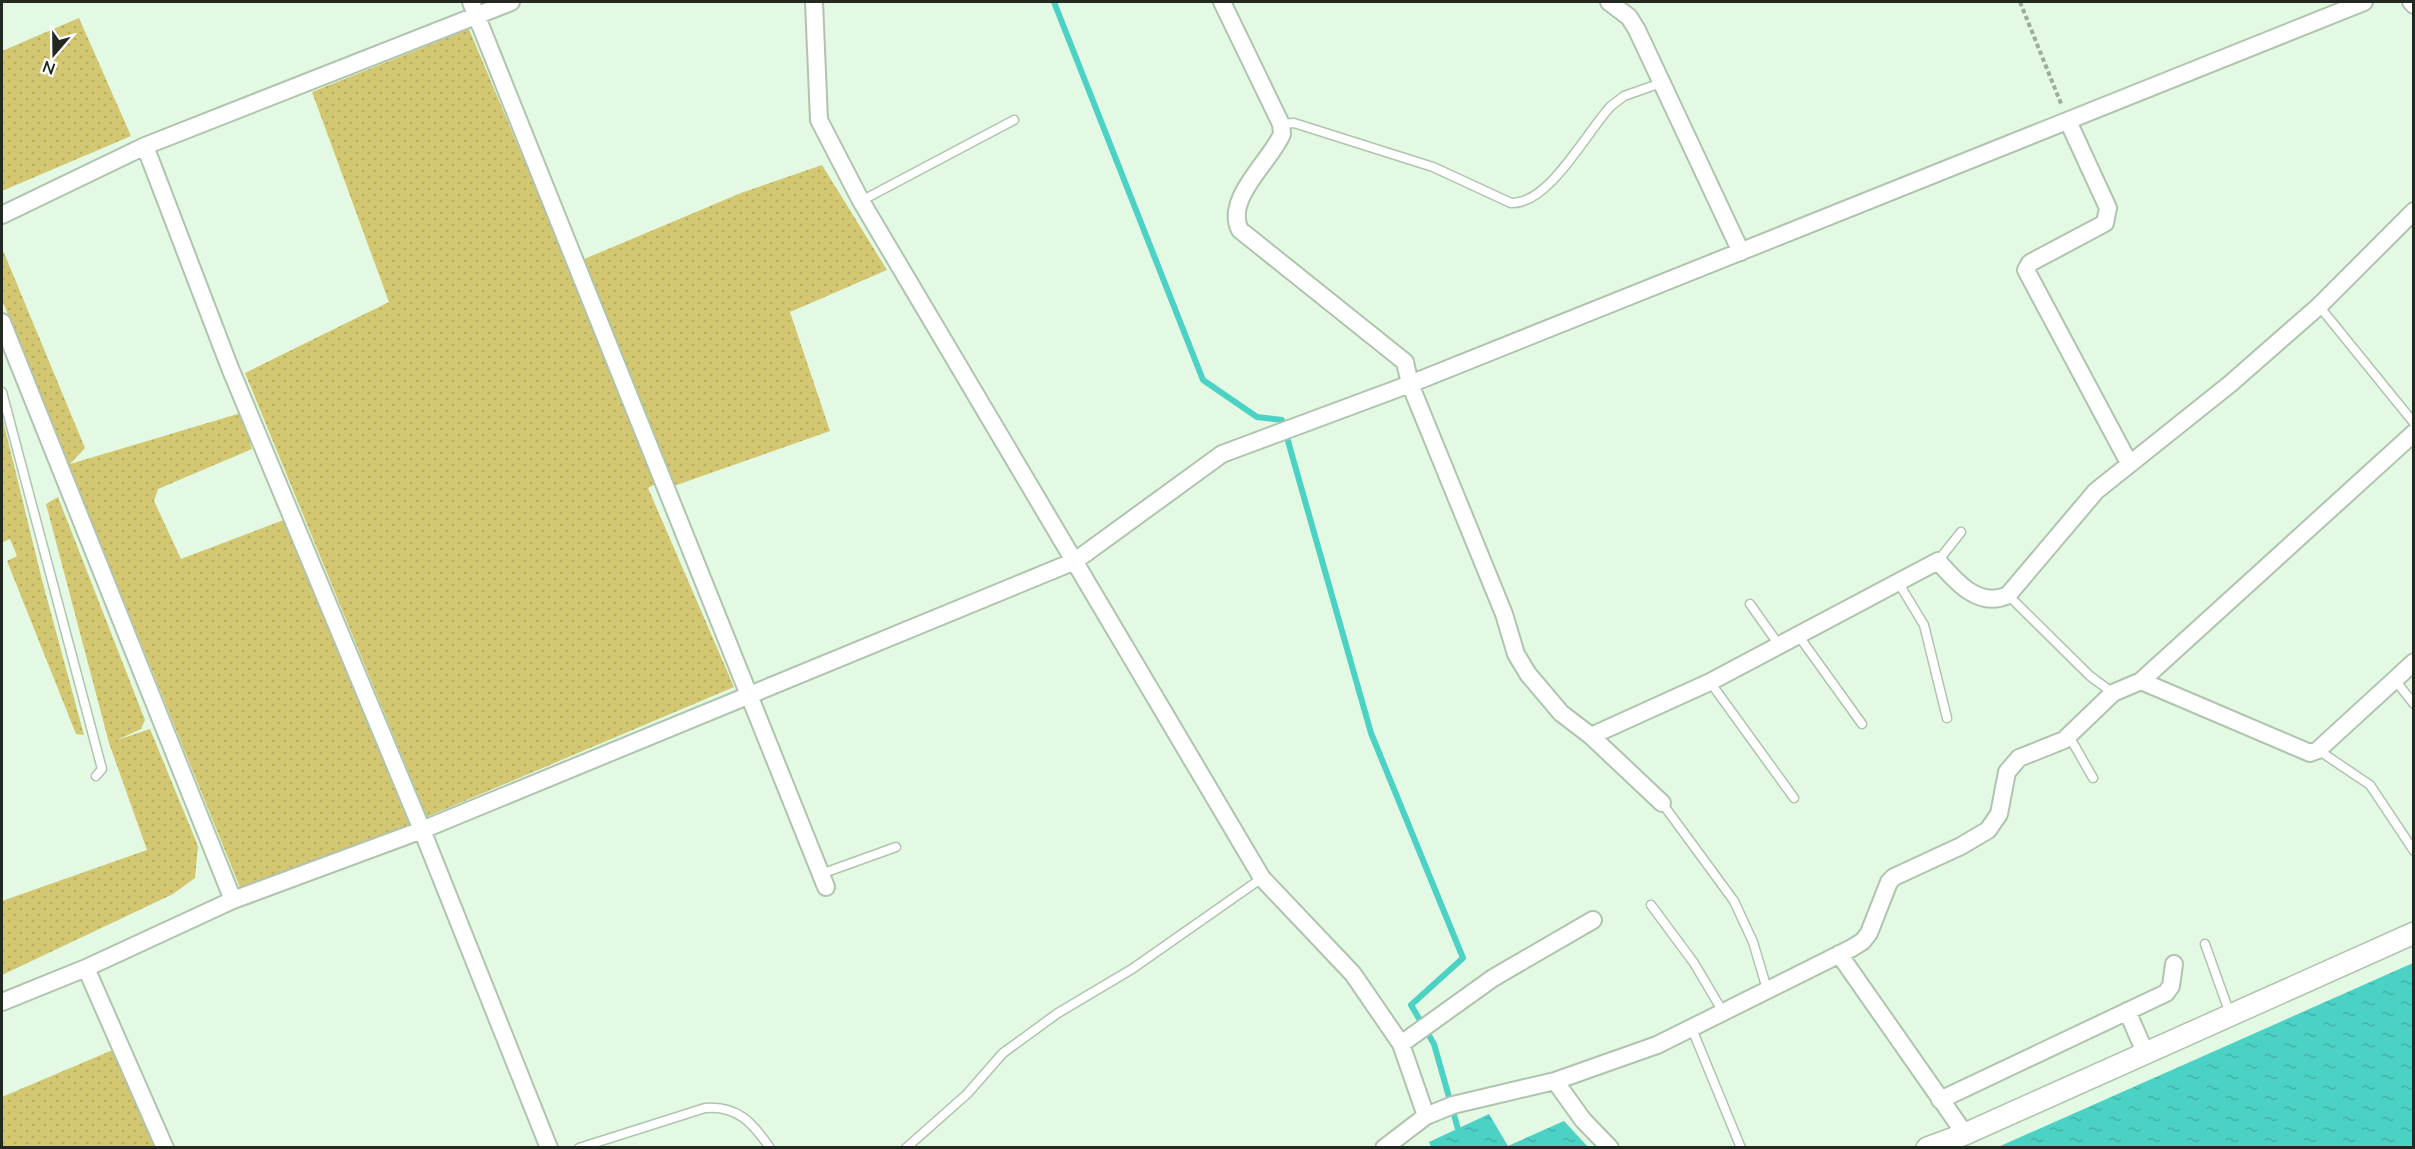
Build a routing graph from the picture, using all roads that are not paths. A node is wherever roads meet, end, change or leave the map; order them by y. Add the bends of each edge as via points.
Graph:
1 (511, 2) edge
2 (814, 2) edge
3 (1222, 2) edge
4 (1609, 2) edge
5 (2364, 2) edge
6 (2411, 2) edge
7 (2414, 5) edge
8 (474, 8) edge
9 (1661, 83) junction
10 (1014, 120) dead end
11 (2068, 120) junction
12 (1281, 124) junction
13 (145, 146) junction
14 (861, 201) junction
15 (2414, 211) edge
16 (2, 214) edge
17 (1741, 252) junction
18 (2319, 306) junction
19 (2, 322) edge
20 (1410, 384) junction
21 (2, 392) edge
22 (2414, 423) edge
23 (2414, 433) edge
24 (2129, 463) junction
25 (1961, 532) dead end
26 (1075, 561) junction
27 (1938, 561) junction
28 (1898, 582) junction
29 (2008, 595) junction
30 (1750, 604) dead end
31 (1798, 635) junction
32 (1779, 645) junction
33 (2414, 662) edge
34 (2394, 679) junction
35 (2141, 681) junction
36 (1710, 682) junction
37 (750, 693) junction
38 (2113, 693) junction
39 (2414, 704) edge
40 (1947, 718) dead end
41 (1862, 724) dead end
42 (1591, 736) junction
43 (2069, 736) junction
44 (2318, 750) junction
45 (96, 776) dead end
46 (2093, 778) dead end
47 (1794, 798) dead end
48 (1662, 803) joint
49 (422, 830) junction
50 (896, 847) dead end
51 (2414, 851) edge
52 (1262, 878) junction
53 (823, 880) joint
54 (232, 900) junction
55 (1651, 905) dead end
56 (1593, 920) dead end
57 (2414, 933) edge
58 (2205, 944) dead end
59 (1839, 954) junction
60 (2174, 964) dead end
61 (86, 968) junction
62 (1767, 988) junction
63 (2, 1002) edge
64 (2127, 1011) junction
65 (1723, 1012) junction
66 (2230, 1014) junction
67 (1692, 1029) junction
68 (1401, 1044) junction
69 (2145, 1052) junction
70 (1555, 1081) junction
71 (1940, 1100) junction
72 (1426, 1116) junction
73 (1965, 1134) junction
74 (165, 1148) edge
75 (549, 1148) edge
76 (579, 1148) edge
77 (770, 1148) edge
78 (906, 1148) edge
79 (1384, 1148) edge
80 (1610, 1148) edge
81 (1741, 1148) edge
82 (1927, 1148) edge

1 - 8 street
2 - 14 street via 819,120
3 - 12 street
4 - 9 street via 1629,17
5 - 11 street
6 - 7 street
8 - 13 street
8 - 37 street
9 - 12 lane via 1624,96 1611,106 1548,185 1521,203 1511,203 1433,167 1294,123
9 - 17 street
10 - 14 lane
11 - 17 street
11 - 24 street via 2108,208 2108,216 2104,223 2030,263 2026,270
12 - 20 street via 1278,144 1239,199 1236,222 1240,230 1400,355
13 - 16 street
13 - 49 street via 230,368
14 - 26 street
15 - 18 street
17 - 20 street
18 - 22 lane
18 - 24 street via 2230,384
19 - 54 street
20 - 26 street via 1222,454
20 - 42 street via 1504,614 1516,654 1561,713
21 - 45 lane via 102,769
23 - 35 street
24 - 29 street via 2096,491
25 - 27 lane
26 - 37 street
26 - 52 street
27 - 28 street
27 - 29 street via 1959,586 1990,599
28 - 31 street
28 - 40 lane via 1924,625
29 - 38 lane via 2090,676
30 - 32 lane
31 - 32 street
31 - 41 lane
32 - 36 street
33 - 34 street
34 - 39 lane
34 - 44 street
35 - 38 street
35 - 44 street via 2303,751
36 - 42 street
36 - 47 lane
37 - 49 street
37 - 53 street
38 - 43 street
42 - 48 street
43 - 46 lane
43 - 59 street via 2019,758 2007,772 1994,824 1961,846 1894,877 1869,933 1863,941
44 - 51 lane via 2370,785
48 - 62 lane via 1734,901 1753,942
49 - 54 street
49 - 75 street
50 - 53 lane
52 - 68 street via 1353,974
52 - 78 lane via 1003,1053 967,1094
54 - 61 street
55 - 65 lane via 1694,963
56 - 68 street via 1494,978
57 - 66 street
58 - 66 lane
59 - 62 street
59 - 71 street
60 - 64 street via 2166,993
61 - 63 street
61 - 74 street
62 - 65 street
64 - 69 street
64 - 71 street
65 - 67 street
66 - 69 street
67 - 70 street
67 - 81 lane
68 - 72 street
69 - 73 street
70 - 72 street via 1453,1105
70 - 80 street via 1583,1120
71 - 73 street
72 - 79 street
73 - 82 street
76 - 77 lane via 719,1106 745,1116

